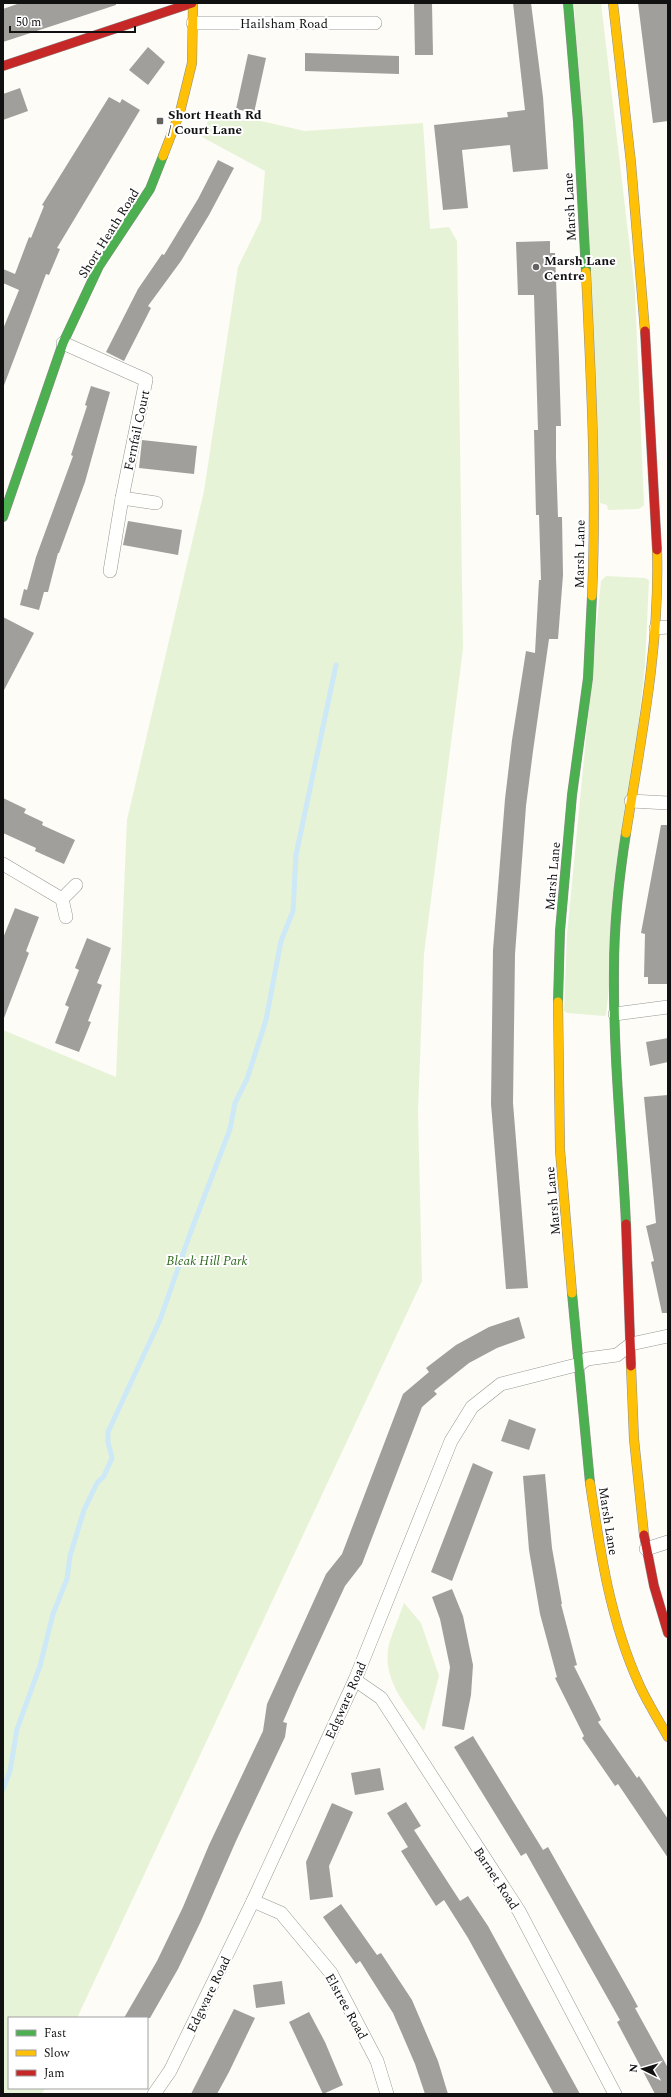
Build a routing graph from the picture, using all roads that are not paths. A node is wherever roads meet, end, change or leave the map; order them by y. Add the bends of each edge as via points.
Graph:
1 (192, 3) edge
2 (568, 3) edge
3 (613, 3) edge
4 (193, 23) junction
5 (375, 23) dead end
6 (3, 66) edge
7 (63, 343) junction
8 (122, 498) junction
9 (156, 503) dead end
10 (3, 517) edge
11 (110, 570) dead end
12 (662, 628) edge
13 (631, 801) junction
14 (668, 803) edge
15 (3, 864) edge
16 (76, 885) dead end
17 (62, 899) junction
18 (66, 917) dead end
19 (668, 1007) edge
20 (615, 1014) junction
21 (668, 1336) edge
22 (631, 1344) junction
23 (580, 1364) junction
24 (668, 1542) edge
25 (646, 1549) junction
26 (668, 1633) edge
27 (355, 1680) junction
28 (668, 1737) edge
29 (253, 1901) junction
30 (154, 2094) edge
31 (387, 2094) edge
32 (615, 2094) edge

1 - 4 main road, Short Heath Road
1 - 6 main road
2 - 23 main road, Marsh Lane via 583,215 590,368 594,555 588,678 572,795 560,931 557,1019 560,1150
3 - 12 main road via 635,198 646,329
4 - 5 street, Hailsham Road
4 - 7 main road, Short Heath Road via 192,63 180,112 150,189 99,266
7 - 8 street, Fernfail Court via 146,380
7 - 10 main road, Short Heath Road
8 - 9 street
8 - 11 street, Fernfail Court
12 - 13 main road
13 - 14 street
13 - 20 main road via 615,929
15 - 17 street
16 - 17 street
17 - 18 street
19 - 20 street
20 - 22 main road via 619,1138 627,1237
21 - 22 street
22 - 23 street, Edgware Road via 617,1355 587,1359
22 - 25 main road via 634,1441
23 - 27 street, Edgware Road via 501,1384 472,1407 451,1441
23 - 28 main road, Marsh Lane via 586,1459 603,1571 622,1639 639,1684
24 - 25 street
25 - 26 main road via 658,1603
27 - 29 street, Edgware Road
27 - 32 street, Barnet Road via 381,1698 518,1912
29 - 30 street, Edgware Road via 170,2071
29 - 31 street, Elstree Road via 281,1914 331,1973 377,2061

